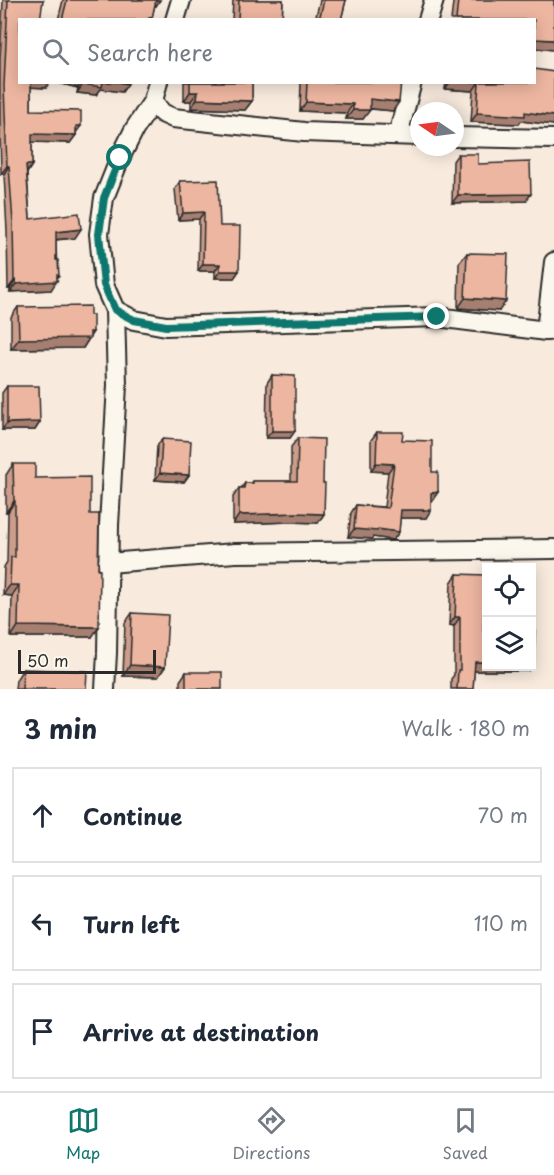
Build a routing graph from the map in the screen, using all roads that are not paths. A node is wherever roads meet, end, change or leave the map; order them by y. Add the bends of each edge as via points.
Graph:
1 (181, 0) edge
2 (434, 0) edge
3 (176, 18) edge
4 (429, 18) edge
5 (157, 84) edge
6 (411, 84) edge
7 (153, 101) junction
8 (398, 135) junction
9 (410, 136) edge
10 (464, 137) edge
11 (554, 139) edge
12 (554, 262) edge
13 (115, 310) junction
14 (550, 331) edge
15 (554, 549) edge
16 (108, 563) junction
17 (105, 689) edge

1 - 3 street
2 - 4 street
5 - 7 street
6 - 8 street
7 - 8 street via 162,113 174,118 304,132
7 - 13 street via 134,130 104,198 99,234 104,285
8 - 9 street
10 - 11 street
12 - 14 street
13 - 14 street via 134,320 166,326 437,317
13 - 16 street via 117,385
15 - 16 street via 235,553
16 - 17 street

